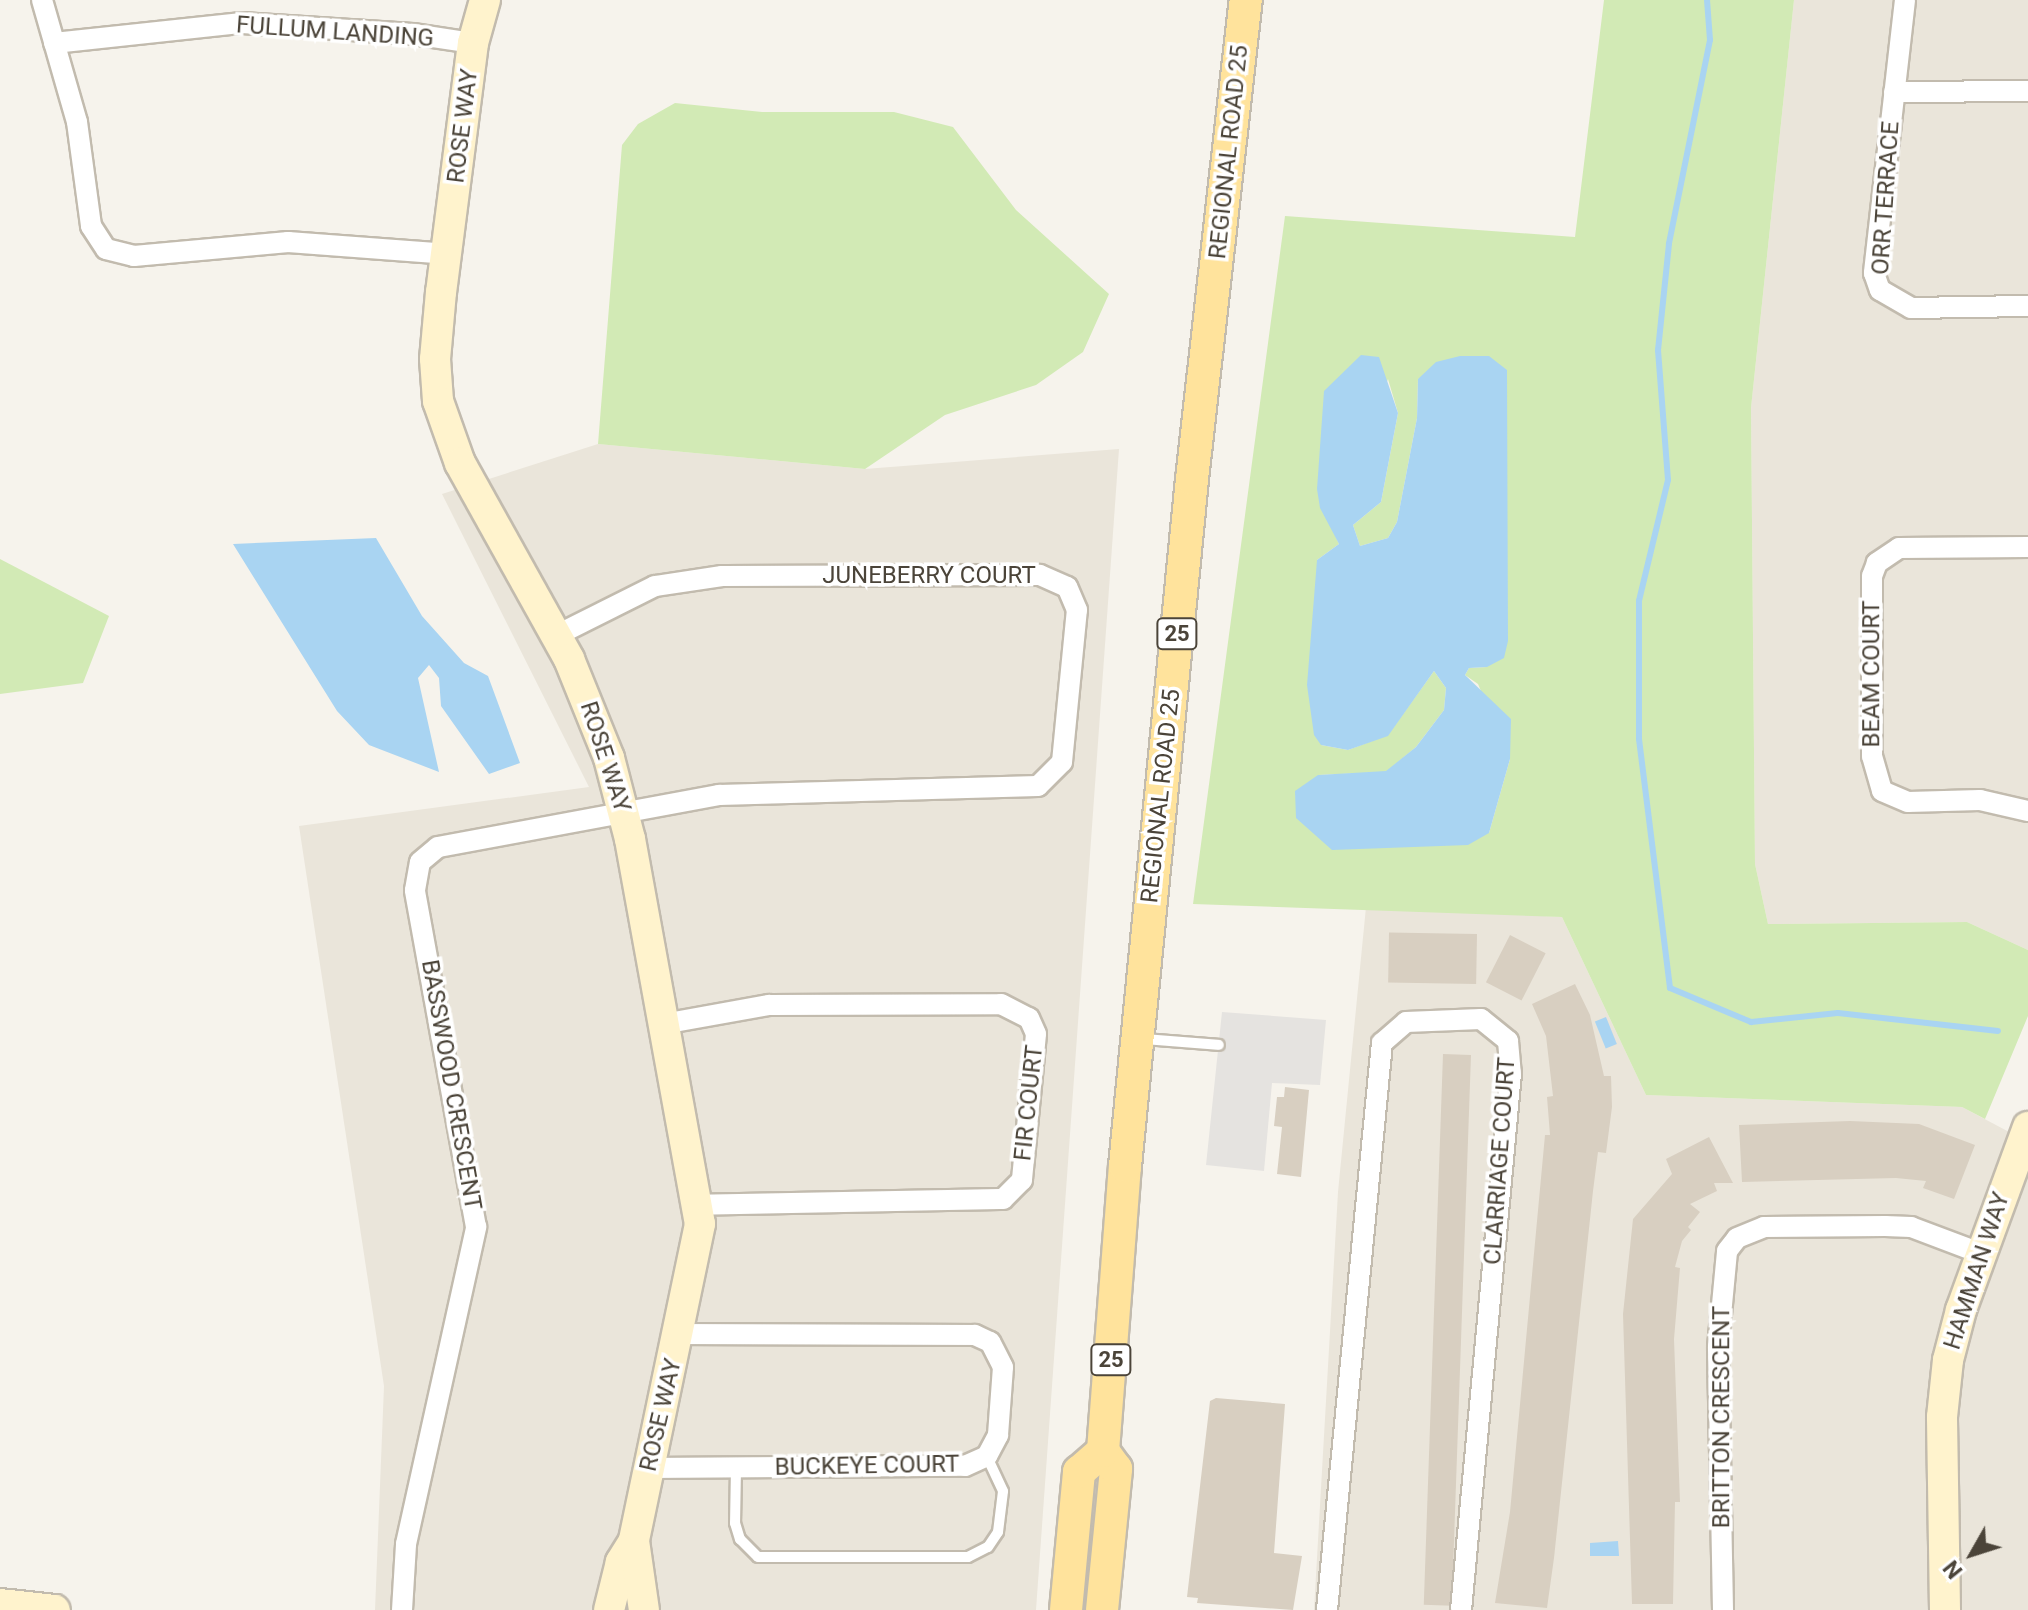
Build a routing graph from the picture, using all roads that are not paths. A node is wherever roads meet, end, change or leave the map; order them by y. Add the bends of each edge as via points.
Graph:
1 (42, 0) edge
2 (485, 0) edge
3 (1246, 0) edge
4 (1905, 0) edge
5 (54, 43) junction
6 (473, 43) junction
7 (2028, 91) edge
8 (1894, 92) junction
9 (446, 254) junction
10 (2028, 306) edge
11 (2028, 547) edge
12 (557, 635) junction
13 (2028, 811) edge
14 (624, 813) junction
15 (663, 1024) junction
16 (1137, 1039) junction
17 (1219, 1045) dead end
18 (2028, 1127) edge
19 (697, 1205) junction
20 (1980, 1253) junction
21 (680, 1334) junction
22 (1103, 1451) junction
23 (987, 1456) junction
24 (648, 1468) junction
25 (736, 1468) junction
26 (634, 1541) junction
27 (0, 1604) edge
28 (55, 1610) edge
29 (402, 1610) edge
30 (609, 1610) edge
31 (644, 1610) edge
32 (1066, 1610) edge
33 (1102, 1610) edge
34 (1327, 1610) edge
35 (1461, 1610) edge
36 (1723, 1610) edge
37 (1945, 1610) edge

1 - 5 street
2 - 6 street, ROSE WAY
3 - 16 main road, REGIONAL ROAD 25 / 25
4 - 8 street, ORR TERRACE
5 - 6 street, FULLUM LANDING via 242,23 397,32
5 - 9 street via 77,122 91,226 114,254 288,242
6 - 9 street, ROSE WAY
7 - 8 street
8 - 10 street, ORR TERRACE via 1874,273 1880,290 1911,308
9 - 12 street, ROSE WAY via 435,359 443,422 460,463
11 - 13 street, BEAM COURT via 1899,548 1877,563 1872,576 1872,756 1882,791 1908,802 1980,800
12 - 14 street, ROSE WAY via 594,713
12 - 14 street, JUNEBERRY COURT via 655,586 722,576 1040,575 1057,579 1074,599 1062,762 1038,786 755,792
14 - 15 street, ROSE WAY
14 - 29 street, BASSWOOD CRESCENT via 438,847 415,873 476,1227 406,1544
15 - 19 street, ROSE WAY
15 - 19 street, FIR COURT via 769,1005 1001,1004 1029,1018 1036,1034 1022,1180 1003,1199
16 - 17 lane
16 - 22 main road, REGIONAL ROAD 25 / 25
18 - 20 street, HAMMAN WAY
19 - 21 street, ROSE WAY via 698,1252
20 - 36 street, BRITTON CRESCENT via 1911,1227 1885,1226 1764,1227 1737,1238 1727,1251 1718,1347
20 - 37 street, HAMMAN WAY via 1944,1389
21 - 23 street, BUCKEYE COURT via 975,1335 990,1342 1003,1367 998,1435
21 - 24 street, ROSE WAY
22 - 32 main road via 1079,1472
22 - 33 main road, REGIONAL ROAD 25 / 25 via 1116,1469
23 - 25 street, BUCKEYE COURT via 965,1466
23 - 25 lane via 1003,1491 998,1532 988,1547 968,1557 758,1557 740,1539 735,1523
24 - 25 street, BUCKEYE COURT
24 - 26 street, ROSE WAY
26 - 30 street, ROSE WAY via 621,1562
26 - 31 street, ROSE WAY
27 - 28 street
34 - 35 street, CLARRIAGE COURT via 1382,1043 1393,1028 1406,1022 1481,1019 1508,1041 1511,1073

